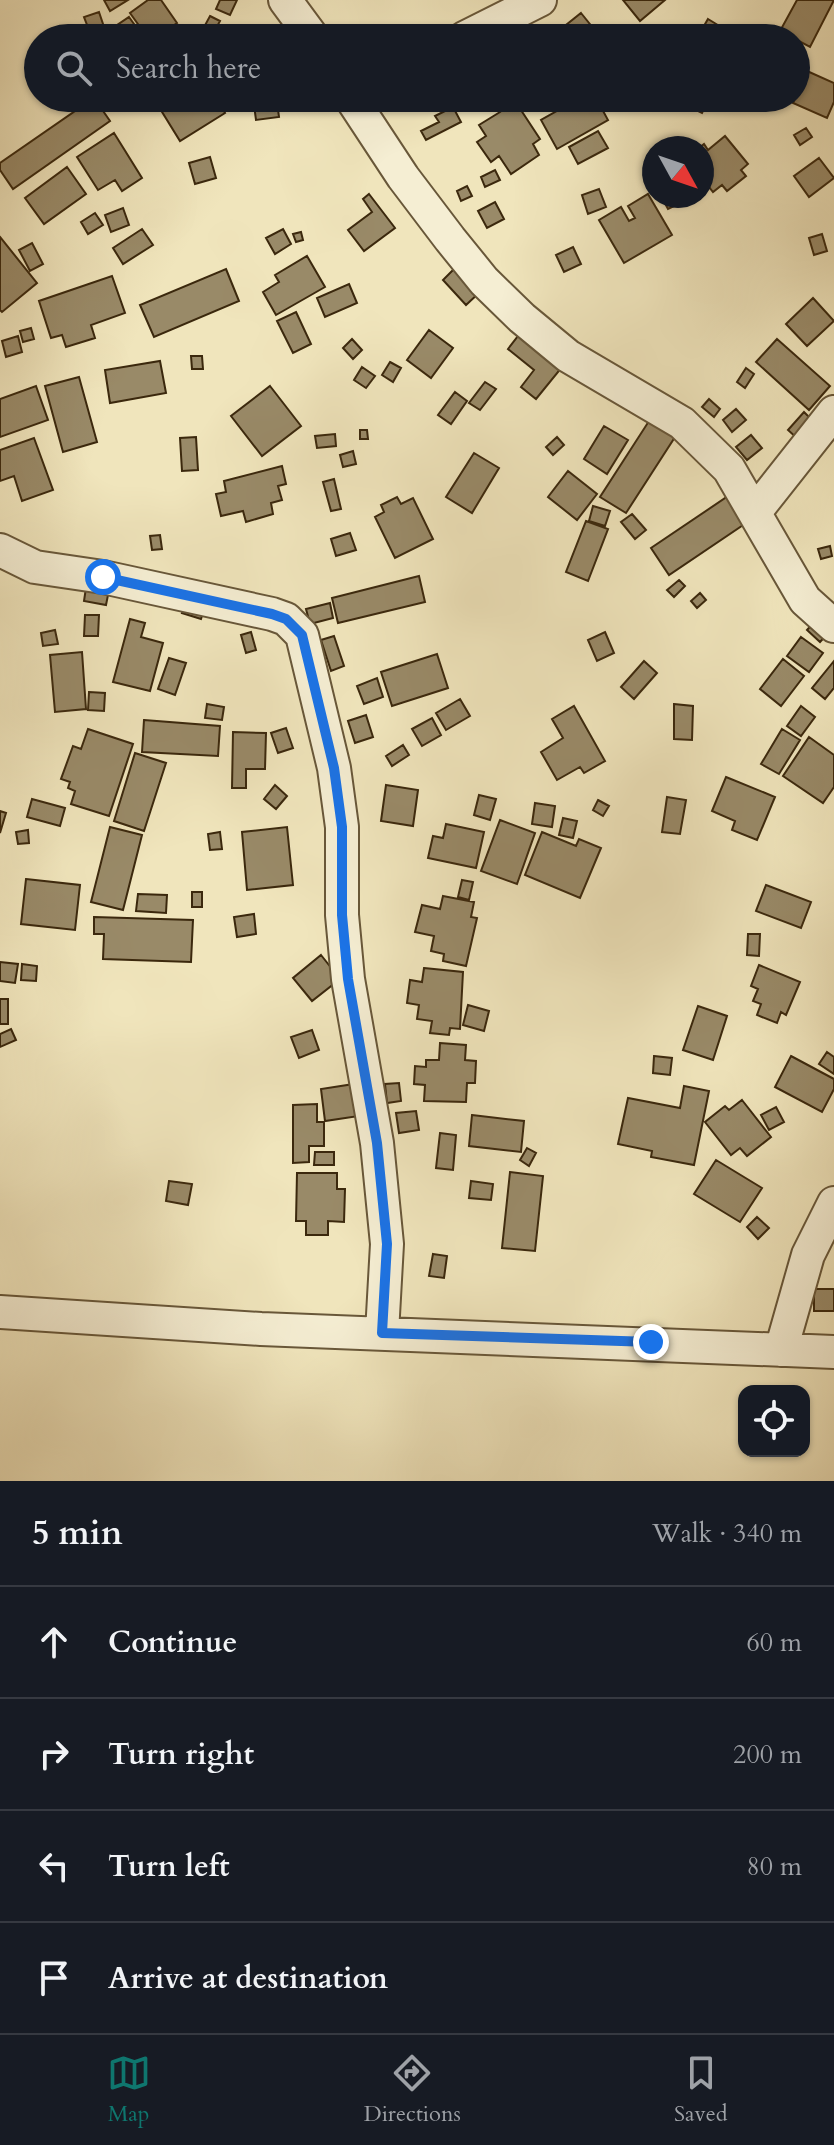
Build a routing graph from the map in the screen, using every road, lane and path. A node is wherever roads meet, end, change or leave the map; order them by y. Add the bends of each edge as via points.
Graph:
1 (285, 0) edge
2 (540, 0) edge
3 (303, 24) edge
4 (492, 24) edge
5 (360, 112) edge
6 (834, 412) edge
7 (755, 512) junction
8 (0, 550) edge
9 (834, 626) edge
10 (834, 1203) edge
11 (0, 1312) edge
12 (382, 1333) junction
13 (781, 1350) junction
14 (834, 1352) edge

1 - 3 street
2 - 4 street
5 - 7 street via 484,281 568,356 682,423 729,469
6 - 7 street
7 - 9 street via 805,600
8 - 12 street via 35,567 272,614 302,635 321,705 342,827 348,979 377,1143 387,1244
10 - 13 street via 808,1255
11 - 12 street
12 - 13 street
13 - 14 street

